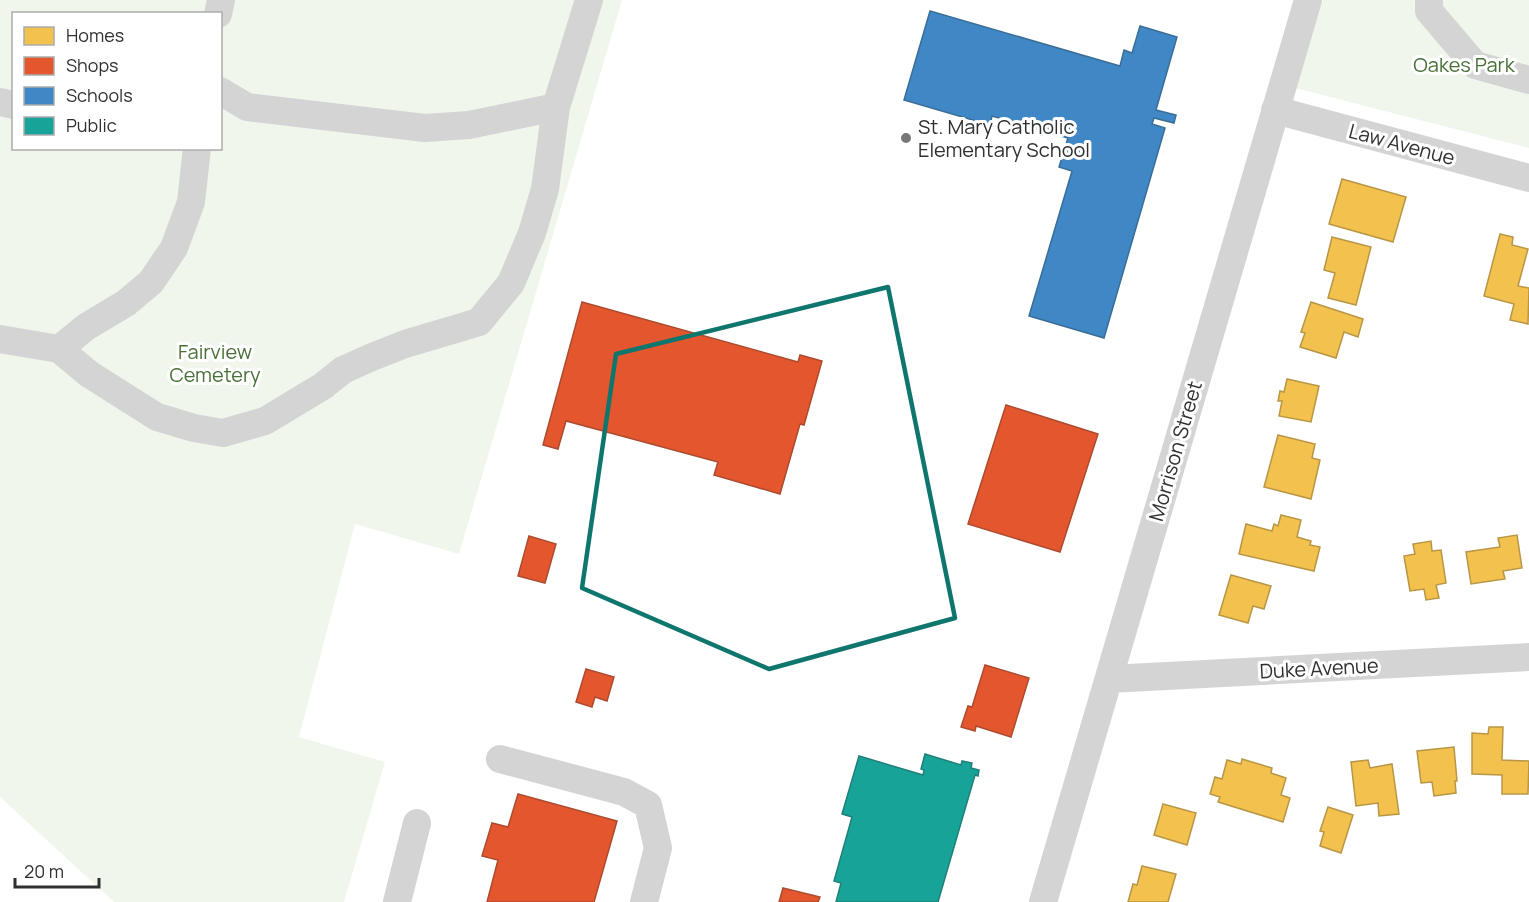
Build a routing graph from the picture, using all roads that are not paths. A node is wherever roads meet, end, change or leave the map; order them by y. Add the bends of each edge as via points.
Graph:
1 (589, 0) edge
2 (1308, 0) edge
3 (1429, 0) edge
4 (1529, 80) edge
5 (222, 93) edge
6 (556, 107) junction
7 (1275, 110) junction
8 (197, 150) edge
9 (1529, 178) edge
10 (0, 339) edge
11 (59, 349) junction
12 (1529, 657) edge
13 (1109, 679) junction
14 (500, 759) dead end
15 (417, 824) dead end
16 (397, 902) edge
17 (644, 902) edge
18 (1043, 902) edge

1 - 6 street
2 - 7 street, Morrison Street
3 - 4 street via 1429,11 1475,65
5 - 6 street via 247,107 425,128 469,125
6 - 11 street via 545,189 532,233 512,284 479,322 372,357 343,370 265,421 223,433 157,417 89,374
7 - 9 street, Law Avenue
7 - 13 street, Morrison Street
8 - 11 street via 191,202 174,248 151,282
10 - 11 street
12 - 13 street, Duke Avenue
13 - 18 street, Morrison Street
14 - 17 street via 624,792 648,805 658,848
15 - 16 street

